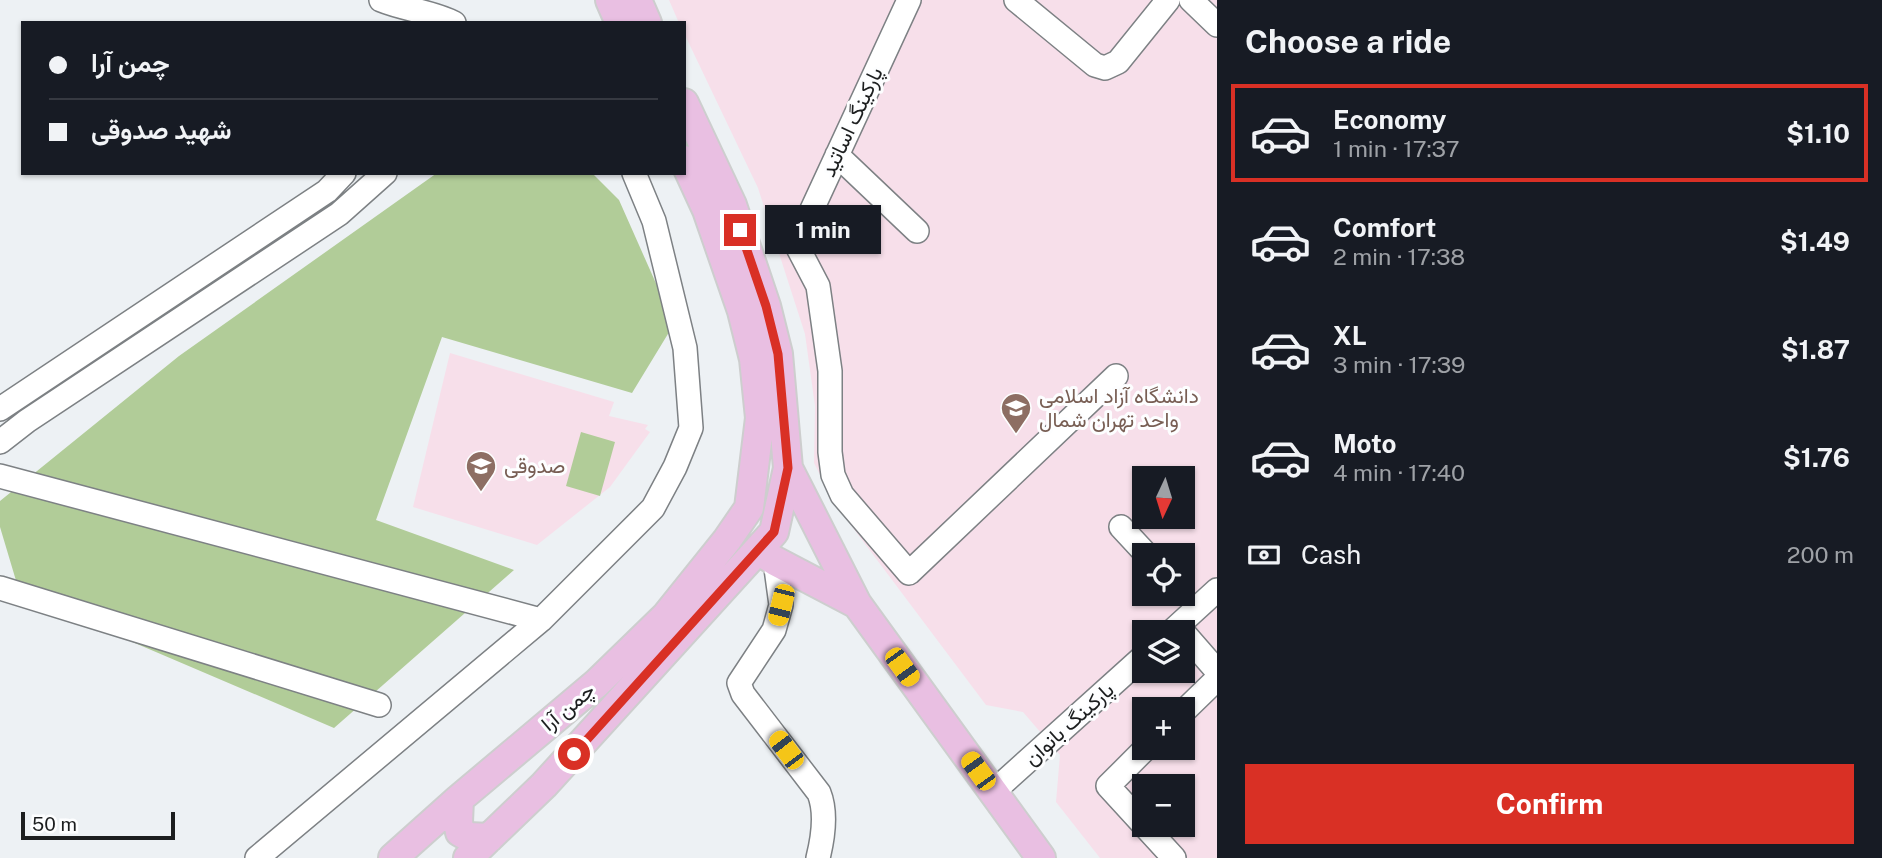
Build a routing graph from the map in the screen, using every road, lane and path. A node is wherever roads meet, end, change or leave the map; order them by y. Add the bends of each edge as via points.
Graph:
1 (380, 0) edge
2 (610, 0) edge
3 (637, 0) edge
4 (908, 0) edge
5 (1016, 0) edge
6 (1168, 0) edge
7 (1191, 0) edge
8 (440, 16) edge
9 (619, 21) edge
10 (646, 21) edge
11 (1217, 25) edge
12 (686, 107) edge
13 (837, 155) junction
14 (686, 164) edge
15 (342, 175) edge
16 (384, 175) edge
17 (635, 175) edge
18 (916, 231) dead end
19 (1116, 376) dead end
20 (0, 409) edge
21 (0, 442) edge
22 (788, 468) junction
23 (0, 476) edge
24 (1121, 527) dead end
25 (1136, 543) edge
26 (767, 556) junction
27 (0, 588) edge
28 (1217, 590) edge
29 (1195, 599) edge
30 (857, 604) junction
31 (541, 620) junction
32 (1195, 648) edge
33 (1132, 667) edge
34 (1217, 671) edge
35 (1217, 678) edge
36 (1195, 700) edge
37 (379, 705) dead end
38 (1134, 760) edge
39 (993, 792) junction
40 (459, 799) junction
41 (489, 838) junction
42 (257, 858) edge
43 (393, 858) edge
44 (468, 858) edge
45 (818, 858) edge
46 (1041, 858) edge
47 (1174, 858) edge

1 - 8 street
2 - 9 main road
3 - 10 main road
4 - 13 street, پارکینگ اساتید
5 - 6 street via 1095,65 1105,68 1118,62
7 - 11 street
12 - 22 main road via 732,205 766,306 778,354
13 - 18 street
13 - 19 street, پارکینگ اساتید via 796,244 818,286 830,371 833,475 842,495 909,573
14 - 40 main road, چمن آرا via 707,210 754,359 760,418 749,508 666,616 597,683
15 - 20 street via 327,191
16 - 21 street via 339,214
17 - 31 street via 654,221 685,348 691,428 653,509
22 - 26 main road, چمن آرا
22 - 30 main road
23 - 31 street
24 - 25 street
26 - 30 main road
26 - 41 main road, چمن آرا
26 - 45 street via 781,605 774,630 738,683 819,793 823,819
27 - 37 street
28 - 29 street
30 - 39 main road
31 - 42 street
32 - 34 street
33 - 39 street, پارکینگ بانوان
35 - 36 street
38 - 47 street via 1108,786
39 - 46 main road
40 - 41 main road via 460,832
40 - 43 main road, چمن آرا
41 - 44 main road, چمن آرا

